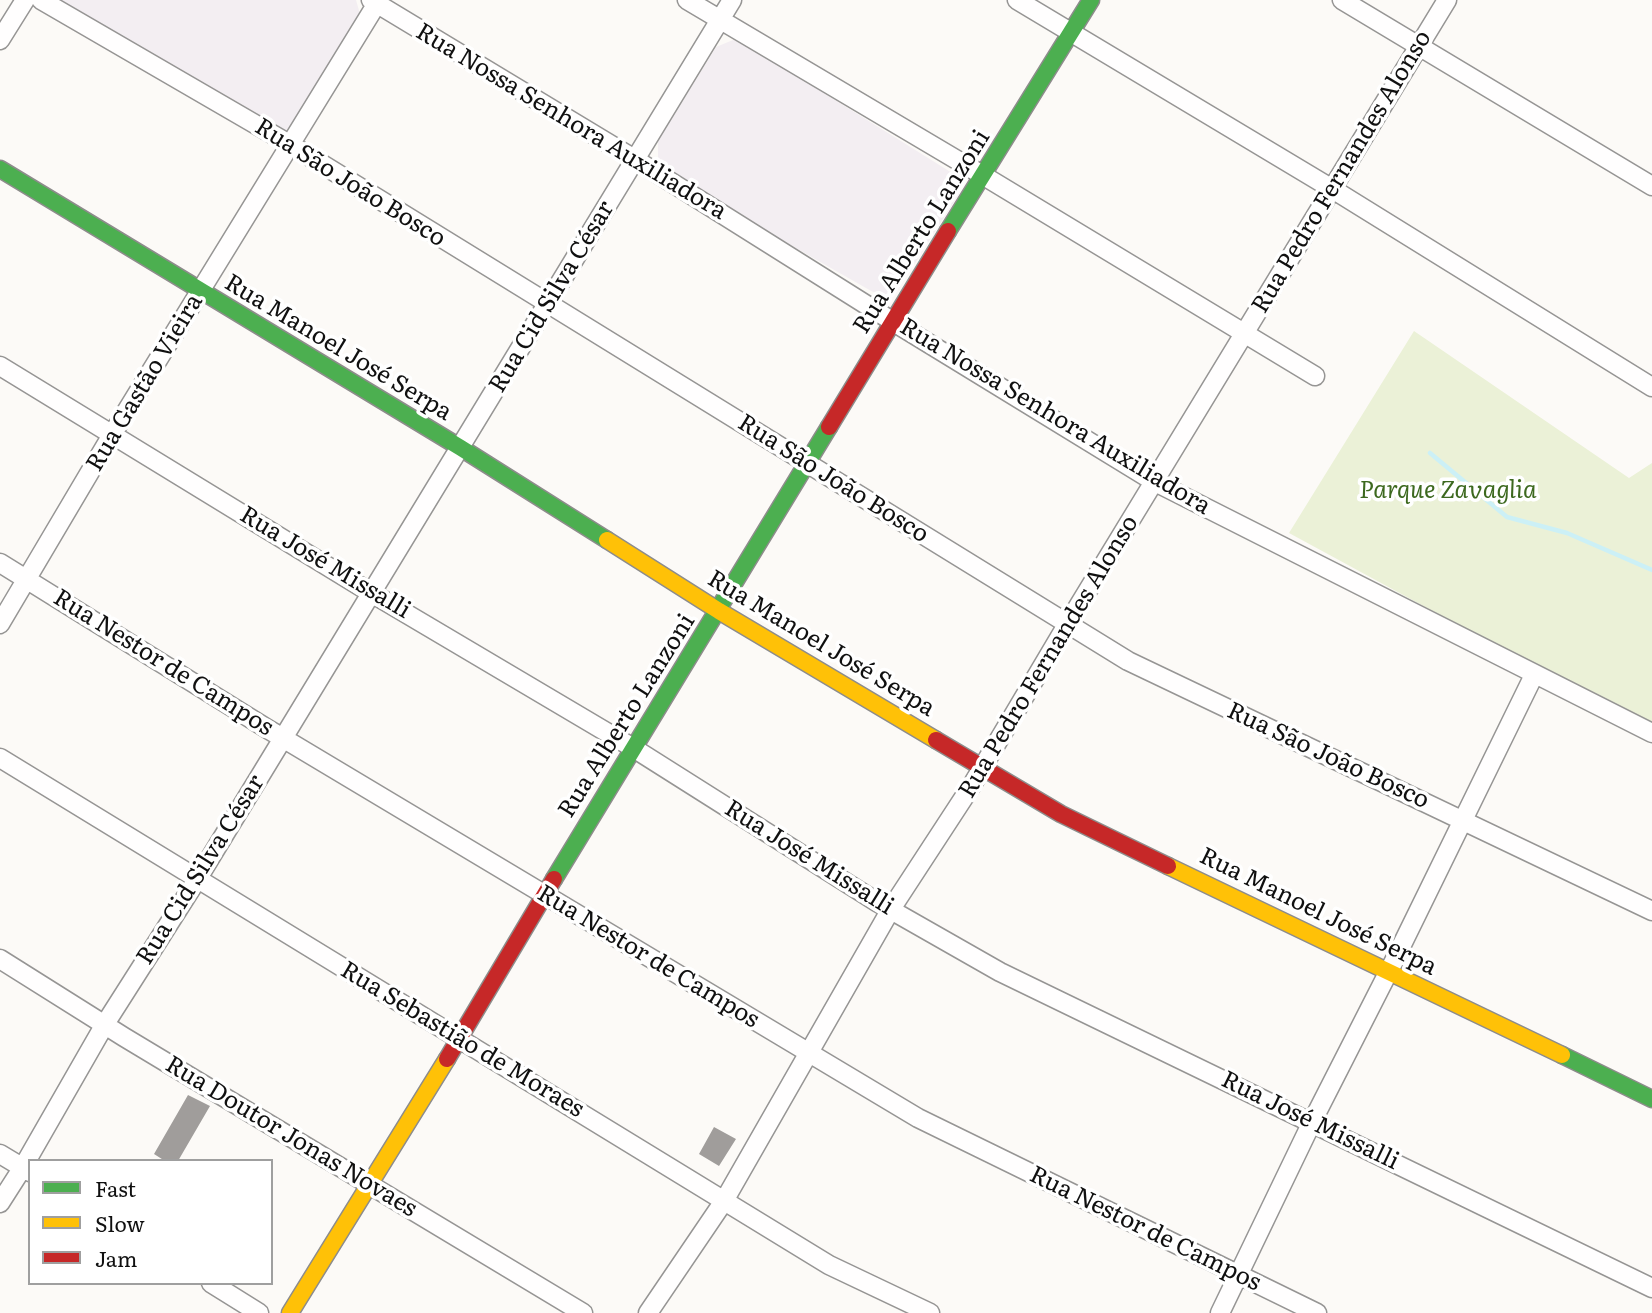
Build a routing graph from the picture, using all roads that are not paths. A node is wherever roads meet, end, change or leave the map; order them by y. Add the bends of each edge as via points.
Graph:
1 (25, 0) edge
2 (41, 0) edge
3 (688, 0) edge
4 (732, 0) edge
5 (1017, 0) edge
6 (1091, 0) edge
7 (1342, 0) edge
8 (1447, 0) edge
9 (376, 1) edge
10 (720, 20) junction
11 (1071, 33) junction
12 (0, 40) edge
13 (1419, 46) junction
14 (291, 145) junction
15 (636, 160) junction
16 (0, 169) edge
17 (984, 176) junction
18 (1652, 186) edge
19 (1334, 190) junction
20 (200, 292) junction
21 (546, 304) junction
22 (892, 321) junction
23 (1244, 335) junction
24 (0, 366) edge
25 (1315, 376) dead end
26 (1652, 387) edge
27 (113, 433) junction
28 (461, 448) junction
29 (806, 462) junction
30 (1155, 482) junction
31 (0, 563) edge
32 (27, 579) junction
33 (372, 593) junction
34 (719, 611) junction
35 (0, 624) edge
36 (1068, 624) junction
37 (1534, 675) junction
38 (1652, 733) edge
39 (283, 736) junction
40 (635, 749) junction
41 (0, 758) edge
42 (983, 767) junction
43 (1462, 820) junction
44 (198, 878) junction
45 (544, 895) junction
46 (891, 909) junction
47 (1652, 911) edge
48 (0, 959) edge
49 (1389, 971) junction
50 (105, 1024) junction
51 (459, 1039) junction
52 (807, 1052) junction
53 (1652, 1099) edge
54 (1312, 1122) junction
55 (0, 1154) edge
56 (32, 1159) edge
57 (26, 1170) edge
58 (369, 1183) junction
59 (724, 1201) junction
60 (0, 1203) edge
61 (1238, 1275) junction
62 (214, 1285) edge
63 (1652, 1288) edge
64 (259, 1313) edge
65 (290, 1313) edge
66 (583, 1313) edge
67 (648, 1313) edge
68 (930, 1313) edge
69 (1220, 1313) edge
70 (1317, 1313) edge

1 - 12 street
2 - 14 street, Rua São João Bosco
3 - 10 street
4 - 10 street, Rua Cid Silva César
5 - 11 street
6 - 11 street, Rua Alberto Lanzoni
7 - 13 street
8 - 13 street, Rua Pedro Fernandes Alonso
9 - 14 street, Rua Gastão Vieira
9 - 15 street, Rua Nossa Senhora Auxiliadora
10 - 15 street, Rua Cid Silva César
10 - 17 street
11 - 17 street, Rua Alberto Lanzoni
11 - 19 street
13 - 18 street
13 - 19 street, Rua Pedro Fernandes Alonso
14 - 20 street, Rua Gastão Vieira
14 - 21 street, Rua São João Bosco
15 - 21 street, Rua Cid Silva César
15 - 22 street, Rua Nossa Senhora Auxiliadora
16 - 20 street, Rua Manoel José Serpa
17 - 22 street, Rua Alberto Lanzoni
17 - 23 street
19 - 23 street, Rua Pedro Fernandes Alonso
19 - 26 street
20 - 27 street, Rua Gastão Vieira
20 - 28 street, Rua Manoel José Serpa
21 - 28 street, Rua Cid Silva César
21 - 29 street, Rua São João Bosco
22 - 29 street, Rua Alberto Lanzoni
22 - 30 street, Rua Nossa Senhora Auxiliadora
23 - 25 street
23 - 30 street, Rua Pedro Fernandes Alonso
24 - 27 street, Rua José Missalli
27 - 32 street, Rua Gastão Vieira
27 - 33 street, Rua José Missalli
28 - 33 street, Rua Cid Silva César
28 - 34 street, Rua Manoel José Serpa
29 - 34 street, Rua Alberto Lanzoni
29 - 36 street, Rua São João Bosco
30 - 36 street, Rua Pedro Fernandes Alonso
30 - 37 street, Rua Nossa Senhora Auxiliadora
31 - 32 street, Rua Nestor de Campos
32 - 35 street, Rua Gastão Vieira
32 - 39 street, Rua Nestor de Campos
33 - 39 street, Rua Cid Silva César
33 - 40 street, Rua José Missalli
34 - 40 street, Rua Alberto Lanzoni
34 - 42 street, Rua Manoel José Serpa
36 - 42 street, Rua Pedro Fernandes Alonso
36 - 43 street, Rua São João Bosco via 1128,661
37 - 38 street, Rua Nossa Senhora Auxiliadora
37 - 43 street
39 - 44 street, Rua Cid Silva César
39 - 45 street, Rua Nestor de Campos
40 - 45 street, Rua Alberto Lanzoni
40 - 46 street, Rua José Missalli
41 - 44 street, Rua Sebastião de Moraes
42 - 46 street, Rua Pedro Fernandes Alonso
42 - 49 street, Rua Manoel José Serpa via 1061,814
43 - 47 street, Rua São João Bosco
43 - 49 street
44 - 50 street, Rua Cid Silva César
44 - 51 street, Rua Sebastião de Moraes
45 - 51 street, Rua Alberto Lanzoni
45 - 52 street, Rua Nestor de Campos
46 - 52 street, Rua Pedro Fernandes Alonso
46 - 54 street, Rua José Missalli via 1000,972
48 - 50 street, Rua Doutor Jonas Novaes
49 - 53 street, Rua Manoel José Serpa
49 - 54 street
50 - 56 street, Rua Cid Silva César
50 - 58 street, Rua Doutor Jonas Novaes
51 - 58 street, Rua Alberto Lanzoni
51 - 59 street, Rua Sebastião de Moraes
52 - 59 street, Rua Pedro Fernandes Alonso
52 - 61 street, Rua Nestor de Campos via 918,1118
54 - 61 street
54 - 63 street, Rua José Missalli
55 - 57 street
57 - 60 street, Rua Cid Silva César
58 - 65 street, Rua Alberto Lanzoni
58 - 66 street, Rua Doutor Jonas Novaes
59 - 67 street, Rua Pedro Fernandes Alonso
59 - 68 street, Rua Sebastião de Moraes via 829,1265
61 - 69 street
61 - 70 street, Rua Nestor de Campos
62 - 64 street

